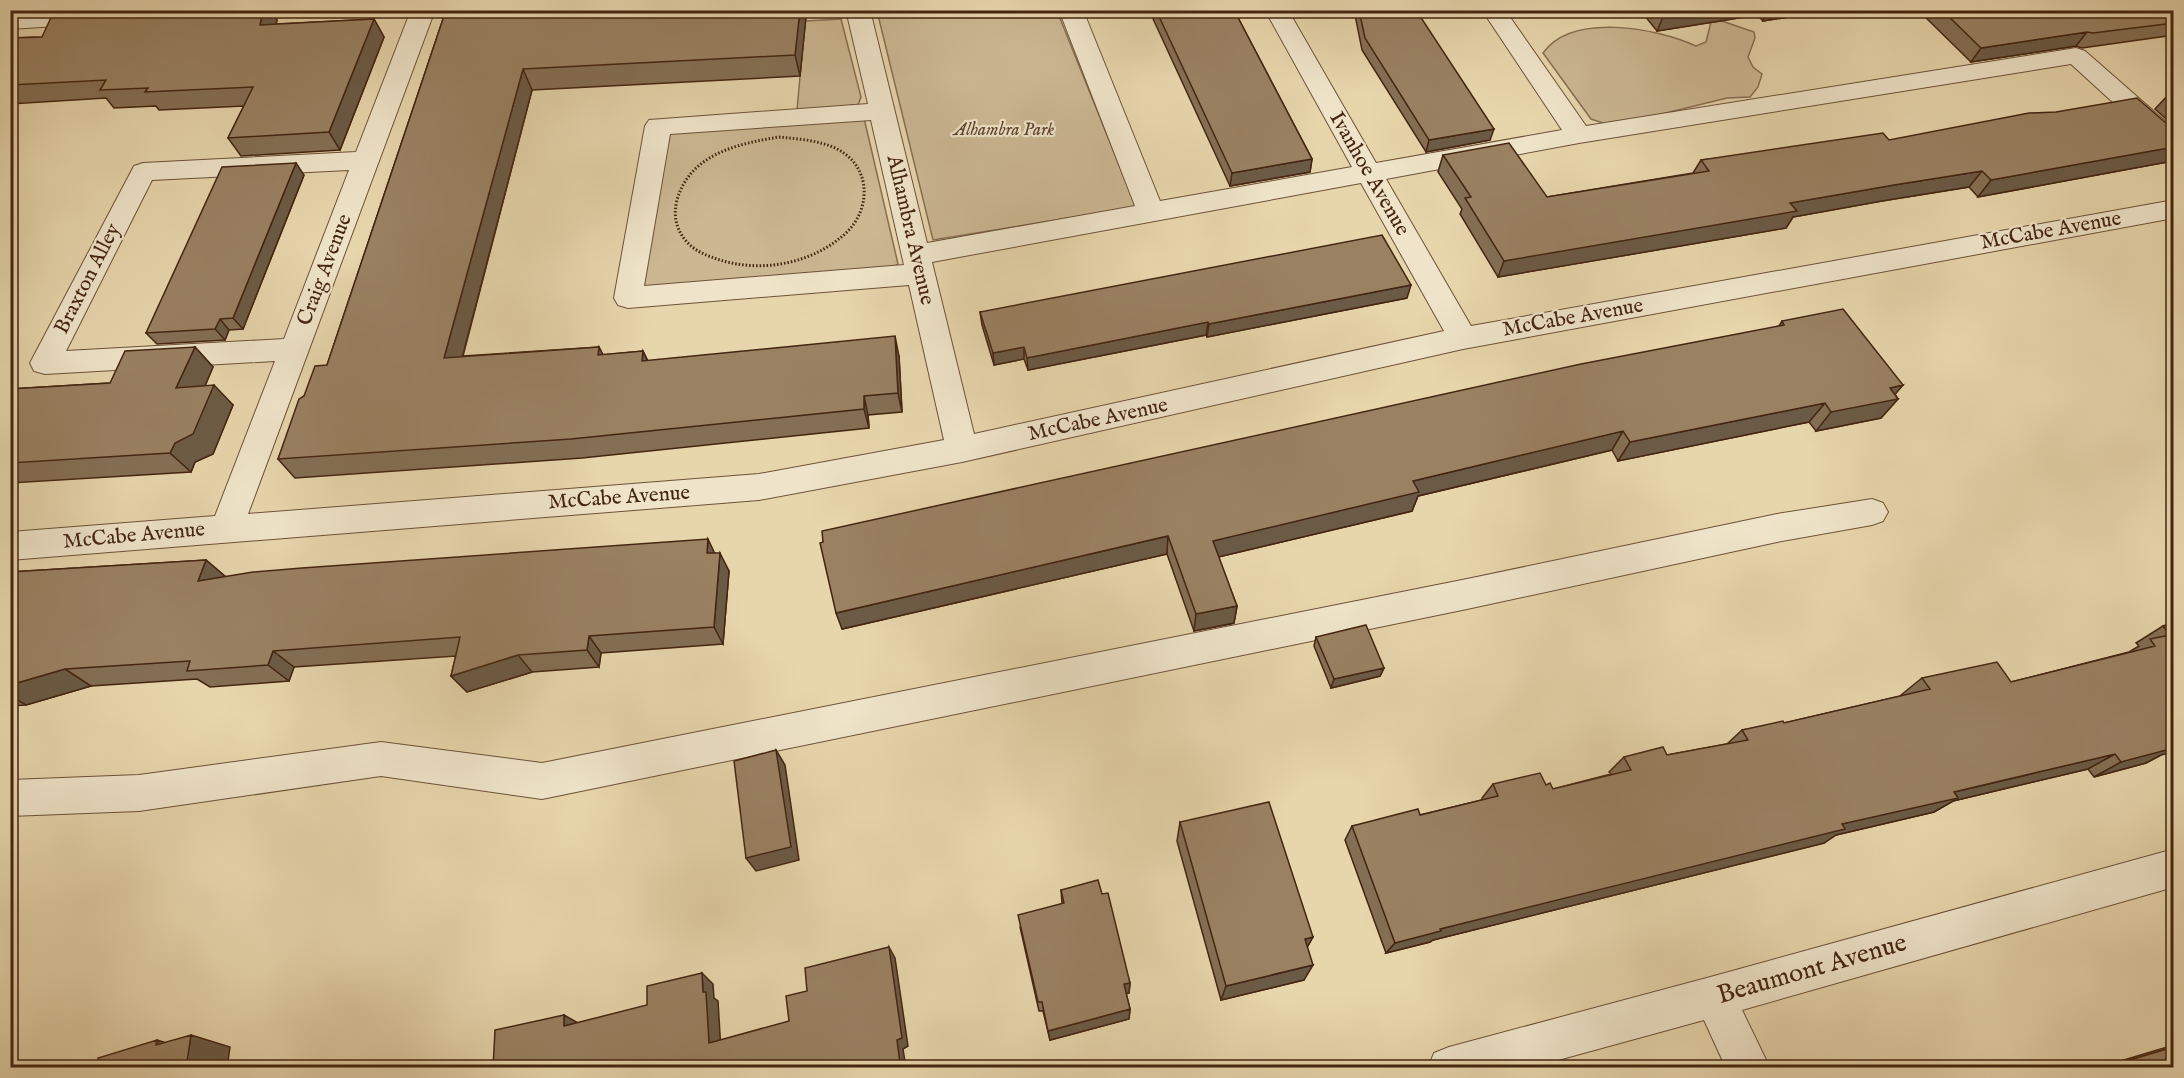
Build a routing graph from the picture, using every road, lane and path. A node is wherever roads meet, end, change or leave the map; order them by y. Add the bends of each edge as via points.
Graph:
1 (285, 10) edge
2 (423, 10) edge
3 (858, 10) edge
4 (1071, 10) edge
5 (1276, 10) edge
6 (1493, 10) edge
7 (202, 14) edge
8 (118, 17) edge
9 (10, 22) edge
10 (881, 111) junction
11 (1579, 135) junction
12 (750, 141) joint
13 (2174, 144) edge
14 (366, 159) junction
15 (1369, 174) junction
16 (2174, 209) edge
17 (1152, 214) junction
18 (918, 265) junction
19 (1463, 338) junction
20 (295, 349) junction
21 (962, 449) junction
22 (1872, 512) dead end
23 (226, 529) junction
24 (10, 546) edge
25 (10, 798) edge
26 (2174, 868) edge
27 (1714, 997) junction
28 (1449, 1068) edge
29 (1749, 1068) edge

1 - 7 street
2 - 14 street, Craig Avenue
3 - 10 street, Alhambra Avenue
4 - 17 street
5 - 15 street, Ivanhoe Avenue
6 - 11 street
8 - 9 street
10 - 18 street, Alhambra Avenue
10 - 18 street via 658,126 628,298
11 - 13 street via 2076,57
11 - 15 street
12 - 12 path via 700,164 684,182 675,201 674,221 684,240 702,254 728,264 757,267 788,263 817,253 841,238 856,222 865,204 866,187 849,157 831,146 807,139
14 - 20 street, Craig Avenue
14 - 20 street, Braxton Alley via 143,172 45,363
15 - 17 street
15 - 19 street, Ivanhoe Avenue
16 - 19 street, McCabe Avenue
17 - 18 street
18 - 21 street, Alhambra Avenue
19 - 21 street, McCabe Avenue
20 - 23 street, Craig Avenue
21 - 23 street, McCabe Avenue via 759,488
22 - 25 street via 1777,528 542,781 381,759 139,793
23 - 24 street, McCabe Avenue
26 - 27 street, Beaumont Avenue
27 - 28 street, Beaumont Avenue
27 - 29 street

